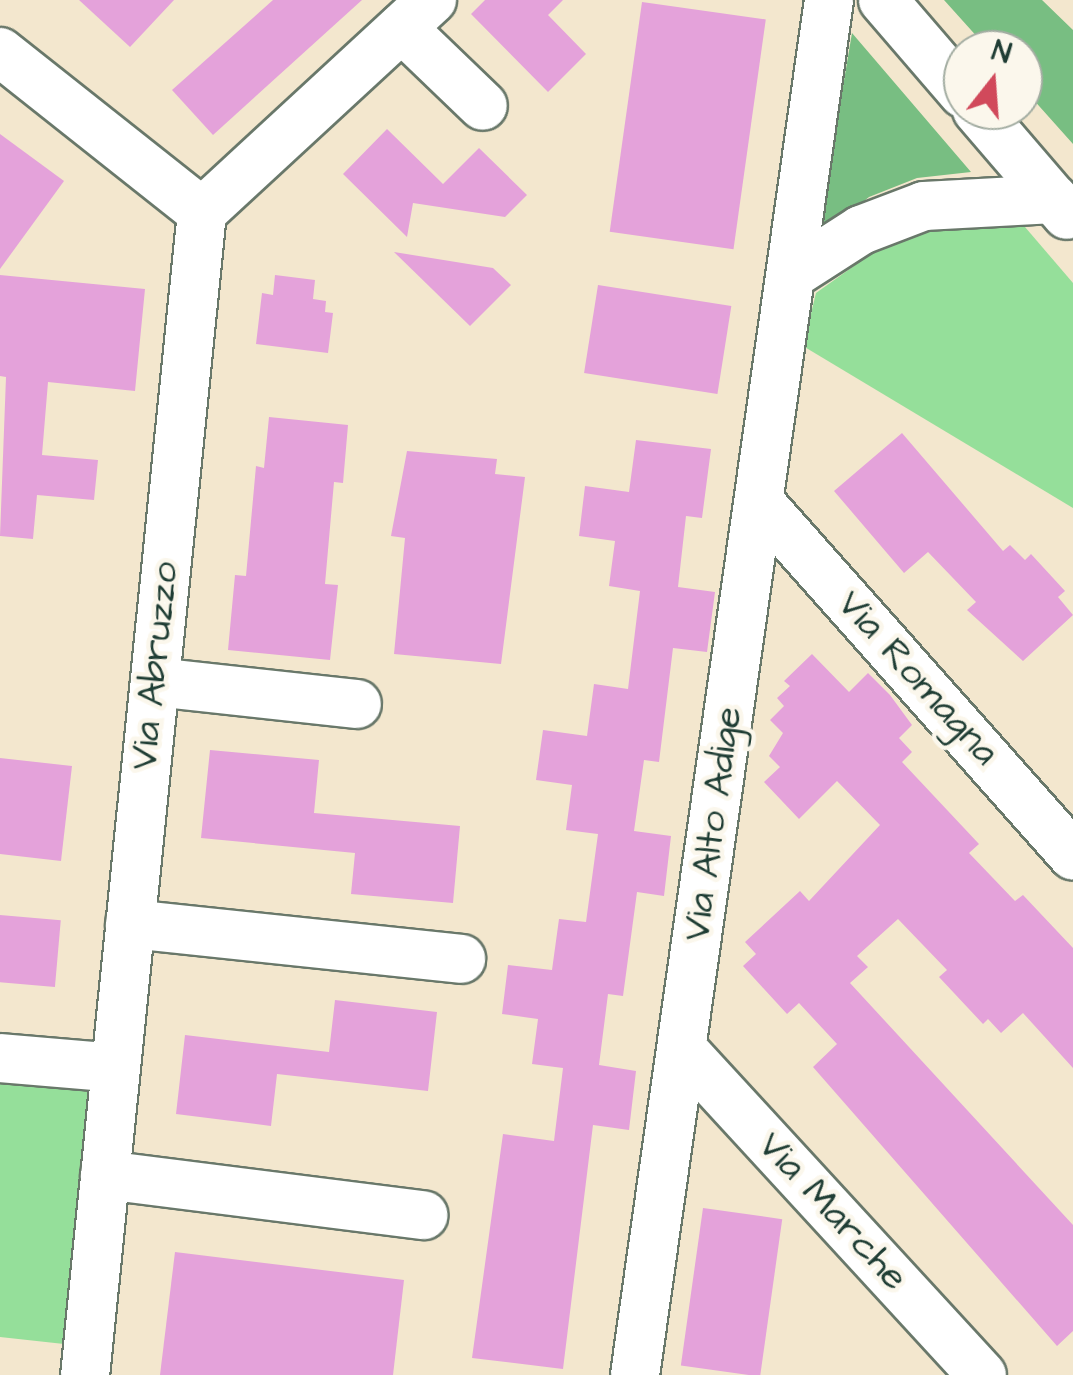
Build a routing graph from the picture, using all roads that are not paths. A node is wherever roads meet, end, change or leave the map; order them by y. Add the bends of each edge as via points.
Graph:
1 (828, 0) edge
2 (883, 0) edge
3 (417, 14) edge
4 (0, 52) edge
5 (943, 70) edge
6 (483, 106) dead end
7 (995, 130) edge
8 (1063, 210) edge
9 (202, 212) junction
10 (794, 273) junction
11 (761, 504) junction
12 (154, 682) junction
13 (357, 704) dead end
14 (1073, 855) edge
15 (130, 924) junction
16 (461, 959) dead end
17 (682, 1049) junction
18 (0, 1058) edge
19 (116, 1068) junction
20 (105, 1175) junction
21 (423, 1216) dead end
22 (85, 1375) edge
23 (635, 1375) edge
24 (982, 1375) edge

1 - 10 street, Via Alto Adige
2 - 5 street
3 - 6 street
3 - 9 street
4 - 9 street
7 - 8 street
8 - 10 street via 924,206 862,230
9 - 12 street, Via Abruzzo
10 - 11 street, Via Alto Adige
11 - 14 street, Via Romagna
11 - 17 street, Via Alto Adige
12 - 13 street
12 - 15 street, Via Abruzzo
15 - 16 street
15 - 19 street, Via Abruzzo
17 - 23 street, Via Alto Adige
17 - 24 street, Via Marche
18 - 19 street
19 - 20 street, Via Abruzzo
20 - 21 street
20 - 22 street, Via Abruzzo

